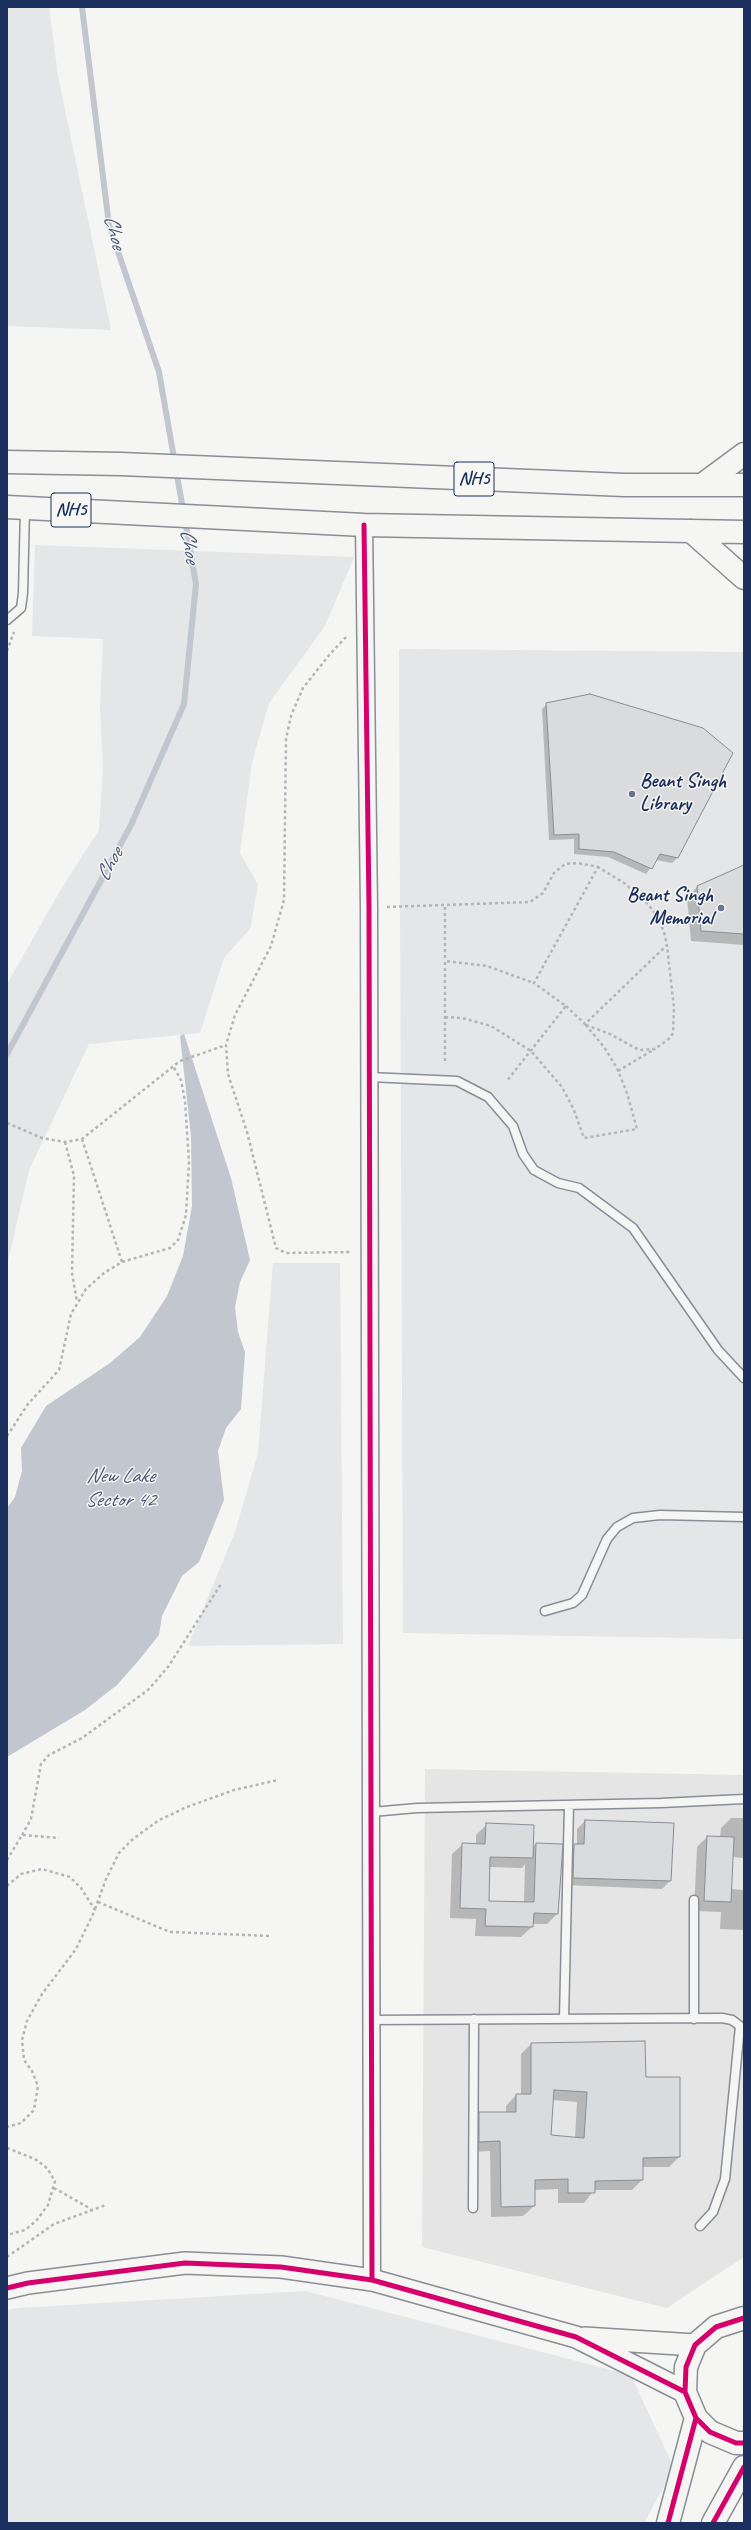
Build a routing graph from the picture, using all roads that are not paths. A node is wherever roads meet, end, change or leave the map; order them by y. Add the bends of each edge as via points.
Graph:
1 (7, 452) edge
2 (744, 454) edge
3 (7, 462) edge
4 (30, 462) junction
5 (702, 485) junction
6 (744, 485) edge
7 (16, 507) edge
8 (364, 524) junction
9 (691, 531) junction
10 (744, 532) edge
11 (744, 578) edge
12 (7, 620) edge
13 (369, 1077) junction
14 (744, 1378) edge
15 (744, 1517) edge
16 (544, 1611) dead end
17 (744, 1799) edge
18 (569, 1805) junction
19 (372, 1812) junction
20 (694, 1900) dead end
21 (474, 2019) junction
22 (564, 2019) junction
23 (694, 2019) junction
24 (370, 2020) junction
25 (474, 2208) dead end
26 (700, 2226) dead end
27 (372, 2280) junction
28 (7, 2288) edge
29 (744, 2317) edge
30 (576, 2337) junction
31 (696, 2345) junction
32 (685, 2392) junction
33 (696, 2418) junction
34 (744, 2443) edge
35 (744, 2466) edge
36 (668, 2523) edge
37 (714, 2523) edge

1 - 4 lane
2 - 5 main road
3 - 4 main road, NH5 / NH5
4 - 5 main road, NH5 / NH5 via 625,485
5 - 6 main road, NH5 / NH5
7 - 8 main road, NH5
7 - 12 lane via 22,601 16,614
8 - 9 main road, NH5 / NH5
8 - 13 street
9 - 10 main road, NH5 / NH5
9 - 11 main road
13 - 14 lane via 457,1081 488,1097 513,1126 523,1154 534,1170 558,1183 579,1188 633,1228 718,1350
13 - 19 street
15 - 16 lane via 660,1515 633,1518 617,1527 607,1539 582,1595 573,1603
17 - 18 lane
18 - 19 lane via 417,1808
18 - 22 lane
19 - 24 street
20 - 23 lane
21 - 22 lane
21 - 24 lane
21 - 25 lane
22 - 23 lane
23 - 26 lane via 722,2018 732,2020 740,2026 725,2179 713,2212
24 - 27 street
27 - 28 street via 281,2267 185,2263 28,2283
27 - 30 street
29 - 31 main road via 716,2326
30 - 31 street
30 - 32 street
31 - 32 main road via 686,2367
32 - 33 main road
33 - 34 main road via 710,2432 736,2443
33 - 36 main road
35 - 37 main road

